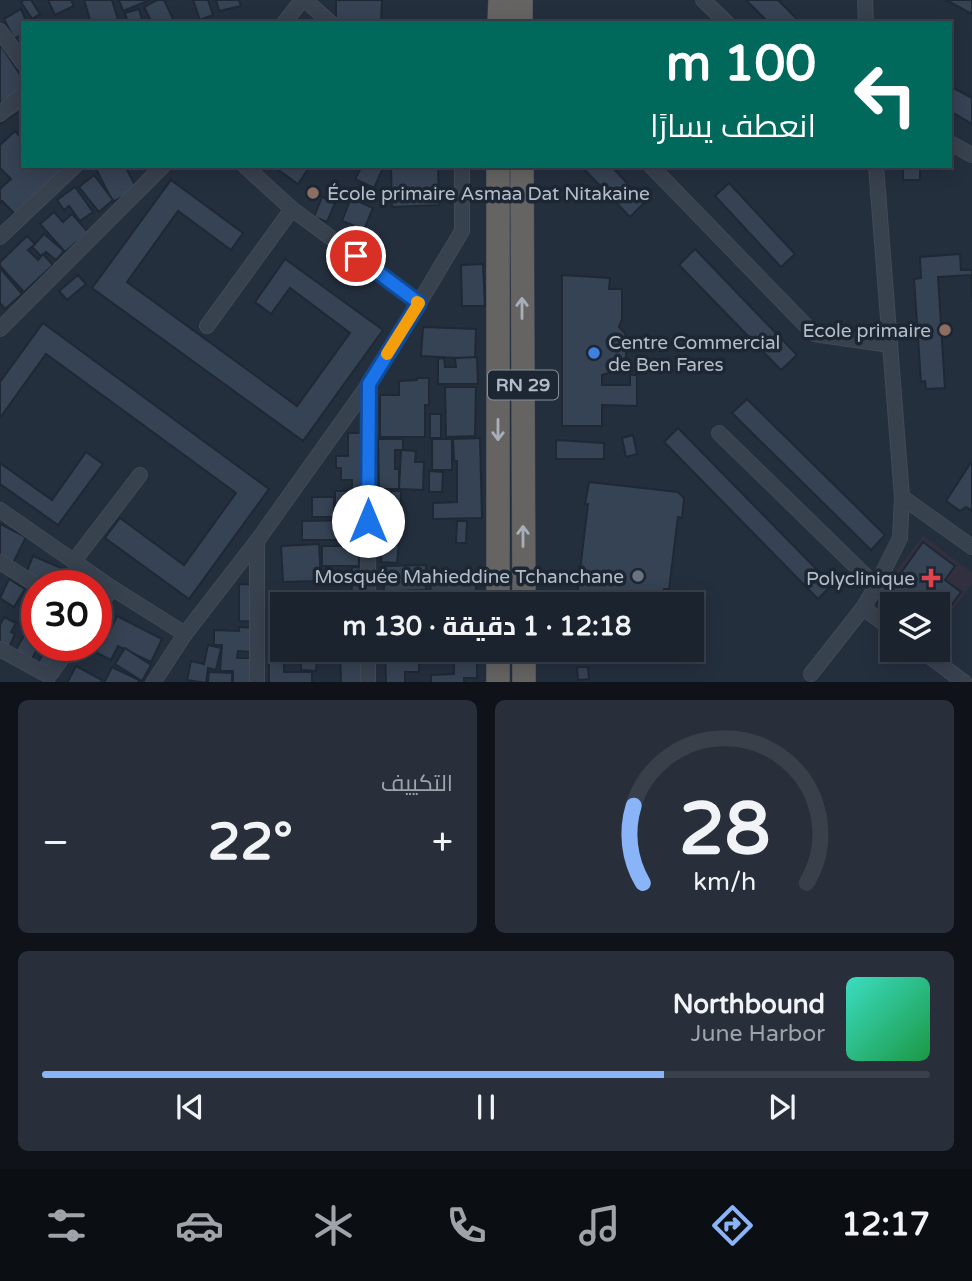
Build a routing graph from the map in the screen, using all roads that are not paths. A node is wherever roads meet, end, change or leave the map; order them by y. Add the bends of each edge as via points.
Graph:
1 (304, 0) edge
2 (500, 0) edge
3 (521, 0) edge
4 (702, 0) edge
5 (864, 0) edge
6 (286, 21) edge
7 (329, 21) edge
8 (499, 21) edge
9 (521, 21) edge
10 (725, 21) edge
11 (866, 21) edge
12 (0, 31) edge
13 (21, 60) edge
14 (21, 95) edge
15 (0, 114) edge
16 (952, 144) edge
17 (972, 155) edge
18 (73, 168) edge
19 (161, 168) edge
20 (247, 168) edge
21 (462, 168) edge
22 (498, 168) edge
23 (522, 168) edge
24 (654, 168) edge
25 (876, 168) edge
26 (292, 209) junction
27 (0, 237) edge
28 (419, 303) junction
29 (206, 326) dead end
30 (0, 329) edge
31 (890, 345) junction
32 (369, 384) junction
33 (719, 433) dead end
34 (140, 475) dead end
35 (902, 497) junction
36 (0, 510) edge
37 (257, 541) junction
38 (972, 547) edge
39 (74, 561) junction
40 (0, 562) edge
41 (87, 570) edge
42 (21, 575) edge
43 (876, 586) junction
44 (112, 588) edge
45 (368, 592) edge
46 (498, 592) edge
47 (523, 592) edge
48 (863, 608) junction
49 (880, 620) edge
50 (185, 634) junction
51 (0, 649) edge
52 (62, 661) edge
53 (368, 662) edge
54 (498, 662) edge
55 (524, 662) edge
56 (938, 662) edge
57 (811, 674) dead end
58 (51, 680) edge
59 (153, 682) edge
60 (257, 682) edge
61 (368, 682) edge
62 (498, 682) edge
63 (524, 682) edge
64 (965, 682) edge

1 - 6 street
1 - 7 street
2 - 8 highway
3 - 9 highway
4 - 10 street
5 - 11 street
12 - 13 street
14 - 15 street
16 - 17 street
18 - 27 street
19 - 30 street
20 - 26 street
21 - 28 street via 462,231
22 -> 46 highway, RN 29
47 -> 23 highway, RN 29
24 - 31 street via 814,334
25 - 31 street
26 - 28 street
26 - 29 street
28 - 32 street
31 - 35 street
32 - 37 street
32 - 45 street
33 - 43 street
34 - 39 street
35 - 38 street
35 - 43 street via 900,538
36 - 39 street
37 - 50 street
37 - 60 street
39 - 41 street
40 - 42 street
43 - 48 street
44 - 50 street
48 - 49 street
48 - 57 street
50 - 59 street
51 - 58 street
52 - 58 street
53 - 61 street
54 - 62 highway
55 - 63 highway
56 - 64 street

